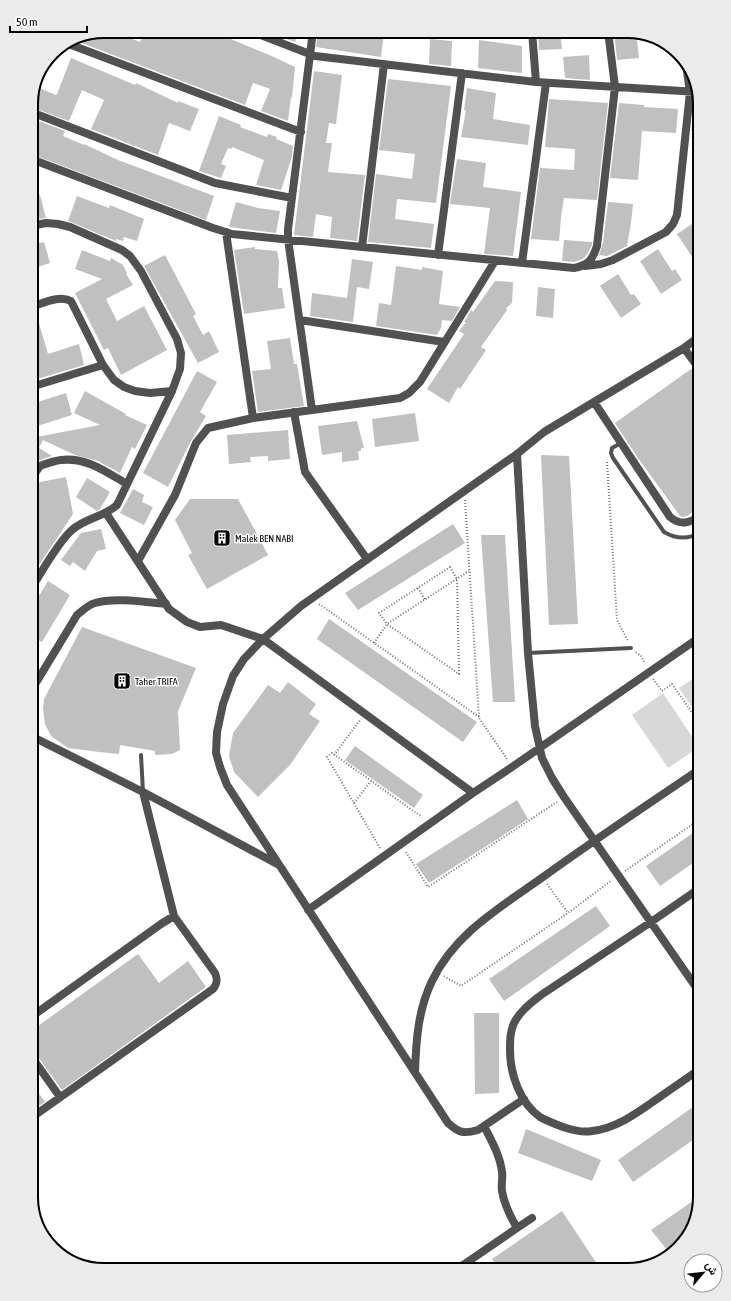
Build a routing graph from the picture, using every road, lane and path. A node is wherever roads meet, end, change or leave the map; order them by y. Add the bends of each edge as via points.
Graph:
1 (268, 38) edge
2 (311, 38) edge
3 (533, 38) edge
4 (609, 38) edge
5 (73, 46) edge
6 (310, 54) junction
7 (384, 64) junction
8 (462, 73) junction
9 (536, 82) junction
10 (546, 82) junction
11 (615, 87) junction
12 (692, 92) edge
13 (693, 101) edge
14 (38, 115) edge
15 (300, 132) junction
16 (38, 162) edge
17 (292, 198) junction
18 (38, 225) edge
19 (226, 232) junction
20 (288, 239) junction
21 (362, 247) junction
22 (438, 255) junction
23 (494, 261) junction
24 (522, 263) junction
25 (585, 266) junction
26 (38, 305) edge
27 (300, 320) junction
28 (693, 341) edge
29 (444, 342) junction
30 (684, 348) junction
31 (693, 360) edge
32 (103, 365) junction
33 (38, 385) edge
34 (172, 391) junction
35 (594, 402) junction
36 (312, 410) junction
37 (294, 412) junction
38 (253, 418) junction
39 (621, 443) junction
40 (611, 453) junction
41 (517, 454) junction
42 (40, 466) joint
43 (38, 469) edge
44 (127, 484) junction
45 (464, 491) junction
46 (106, 513) junction
47 (693, 520) edge
48 (693, 536) edge
49 (367, 559) junction
50 (138, 561) junction
51 (470, 571) junction
52 (38, 578) edge
53 (456, 579) junction
54 (418, 588) junction
55 (312, 598) junction
56 (425, 600) junction
57 (166, 604) junction
58 (387, 624) junction
59 (263, 639) junction
60 (693, 642) edge
61 (374, 643) junction
62 (631, 648) junction
63 (528, 653) junction
64 (649, 672) junction
65 (38, 680) edge
66 (365, 713) junction
67 (693, 714) edge
68 (479, 718) junction
69 (38, 740) edge
70 (539, 749) junction
71 (141, 755) dead end
72 (334, 755) junction
73 (512, 767) junction
74 (693, 775) edge
75 (371, 781) junction
76 (143, 792) junction
77 (473, 793) junction
78 (564, 797) junction
79 (354, 804) junction
80 (430, 823) junction
81 (693, 824) edge
82 (594, 840) junction
83 (401, 844) junction
84 (385, 855) junction
85 (279, 865) junction
86 (619, 875) junction
87 (542, 877) junction
88 (693, 893) edge
89 (308, 910) junction
90 (568, 913) junction
91 (174, 916) junction
92 (651, 922) junction
93 (437, 971) junction
94 (693, 983) edge
95 (38, 1013) edge
96 (38, 1066) edge
97 (415, 1072) junction
98 (693, 1074) edge
99 (60, 1097) junction
100 (524, 1099) junction
101 (38, 1113) edge
102 (484, 1126) junction
103 (532, 1218) dead end
104 (517, 1228) junction
105 (466, 1263) edge

1 - 6 street
2 - 6 street
3 - 9 street
4 - 11 street
5 - 15 street
6 - 7 street
6 - 15 street
7 - 8 street
7 - 21 street
8 - 9 street
8 - 22 street
9 - 10 street
10 - 11 street
10 - 24 street
11 - 12 street
11 - 25 street via 597,246 593,257
13 - 25 street via 677,215 673,224 666,232 613,260
14 - 17 street via 215,182
15 - 17 street
16 - 19 street
17 - 20 street
18 - 34 street via 46,223 70,227 130,256 141,271 177,339 181,353 180,369
19 - 20 street
19 - 38 street
20 - 21 street
20 - 27 street
21 - 22 street
22 - 23 street
23 - 24 street
23 - 29 street
24 - 25 street via 574,268
26 - 32 street via 59,298 71,301
27 - 29 street
27 - 36 street
28 - 30 street
29 - 36 street via 420,382 400,398
30 - 31 street
30 - 35 street
32 - 33 street
32 - 34 street via 114,380 135,392
34 - 44 street
35 - 39 street
35 - 41 street via 544,432
36 - 37 street
37 - 38 street
37 - 49 street via 304,472
38 - 50 street via 208,428 196,443 175,495
39 - 40 lane via 612,448
39 - 47 street via 670,518 680,524
40 - 48 lane via 664,532 672,537 684,539
40 - 62 path via 606,459 617,620
41 - 45 street
41 - 63 street
42 - 43 street
42 - 44 street via 75,459 87,462
44 - 46 street via 117,505
45 - 49 street
45 - 51 path
46 - 50 street
46 - 52 street via 72,530 61,542
49 - 55 street
50 - 57 street
51 - 53 path
51 - 68 path
53 - 54 path via 450,567
53 - 56 path
53 - 58 path via 459,674
54 - 56 path
54 - 58 path via 379,613
55 - 59 street
55 - 61 path
56 - 58 path
57 - 59 street via 182,619 200,627 221,625
57 - 65 street via 118,600 94,603 85,608 77,616
58 - 61 path
59 - 66 street
59 - 85 street via 244,659 233,676 223,704 216,753 227,785
60 - 64 street
61 - 68 path
62 - 63 lane
62 - 64 path via 641,656
63 - 70 street
64 - 67 path via 662,691 672,684
64 - 70 street
66 - 72 path
66 - 77 street
68 - 73 path
69 - 76 street
70 - 73 street
70 - 78 street via 546,768
71 - 76 lane
72 - 75 path
72 - 79 path via 332,753 327,757
73 - 77 street
74 - 82 street
75 - 79 path
75 - 80 path
76 - 85 street
76 - 91 street
77 - 80 street
78 - 82 street
78 - 83 path via 428,887
79 - 84 path
80 - 83 street
81 - 86 path
82 - 86 street
82 - 87 street
83 - 84 street
84 - 89 street
85 - 89 street
86 - 90 path
86 - 92 street
87 - 90 path
87 - 93 street via 478,923 459,941
88 - 92 street
89 - 97 street
90 - 93 path via 461,986
91 - 95 street
91 - 99 street via 215,973 216,985
92 - 94 street
92 - 100 street via 541,994 525,1008 514,1023 510,1037 510,1059 517,1088
93 - 97 street via 423,1003 417,1032
96 - 99 street
97 - 102 street via 448,1123 454,1128 458,1131 471,1132
98 - 100 street via 623,1122 590,1132 571,1130 540,1117
99 - 101 street
100 - 102 street
102 - 104 street via 500,1160 502,1191 509,1216
103 - 104 street
104 - 105 street

